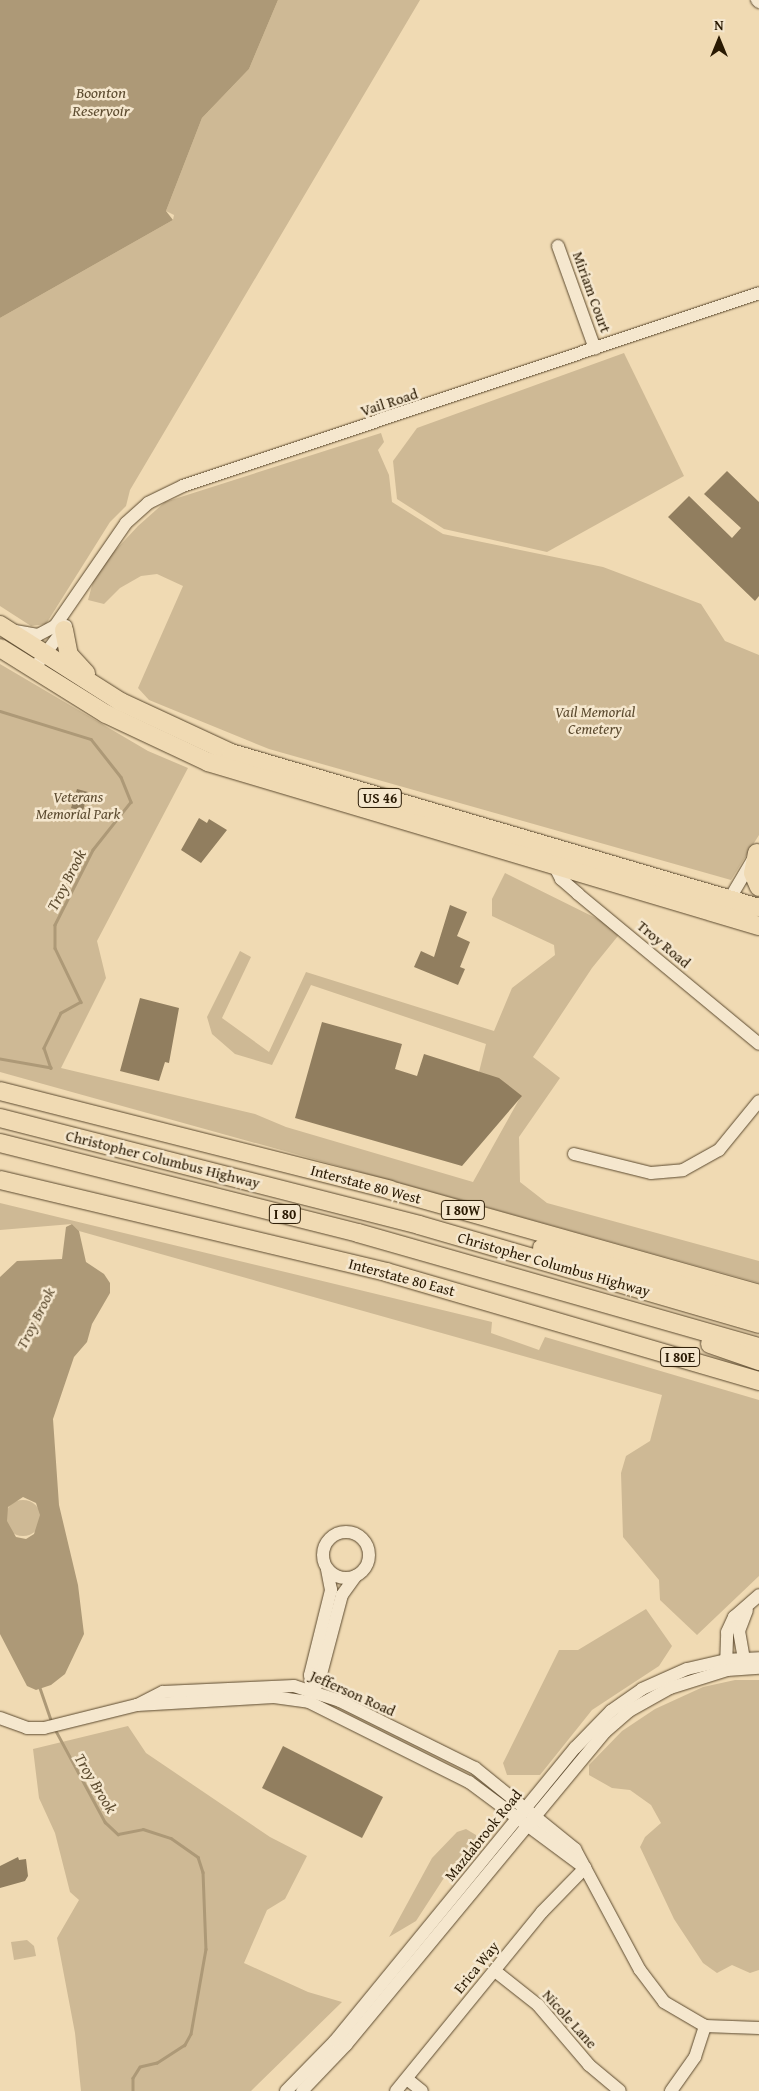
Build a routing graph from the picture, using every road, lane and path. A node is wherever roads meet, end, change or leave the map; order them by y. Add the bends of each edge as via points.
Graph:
1 (558, 246) dead end
2 (759, 293) edge
3 (595, 349) junction
4 (74, 602) junction
5 (0, 626) edge
6 (64, 630) junction
7 (0, 648) edge
8 (47, 655) junction
9 (33, 670) junction
10 (121, 702) junction
11 (758, 852) edge
12 (554, 865) junction
13 (625, 885) junction
14 (759, 887) edge
15 (729, 900) junction
16 (759, 908) edge
17 (759, 926) edge
18 (759, 1044) edge
19 (0, 1091) edge
20 (759, 1101) edge
21 (0, 1118) edge
22 (0, 1143) edge
23 (574, 1154) dead end
24 (0, 1180) edge
25 (0, 1188) edge
26 (40, 1188) junction
27 (419, 1225) junction
28 (568, 1291) junction
29 (759, 1294) edge
30 (759, 1306) edge
31 (759, 1324) edge
32 (759, 1347) edge
33 (759, 1361) edge
34 (759, 1382) edge
35 (327, 1569) junction
36 (356, 1576) junction
37 (756, 1598) edge
38 (759, 1658) edge
39 (744, 1663) junction
40 (726, 1665) junction
41 (759, 1668) edge
42 (312, 1689) junction
43 (308, 1702) junction
44 (137, 1705) junction
45 (0, 1718) edge
46 (526, 1816) junction
47 (585, 1868) junction
48 (494, 1971) junction
49 (705, 2026) junction
50 (759, 2028) edge
51 (407, 2079) junction
52 (286, 2091) edge
53 (302, 2091) edge
54 (396, 2091) edge
55 (422, 2091) edge
56 (620, 2091) edge
57 (671, 2091) edge

1 - 3 street, Miriam Court
2 - 3 street, Vail Road
3 - 4 street, Vail Road via 161,496 116,535
4 - 5 street, Vail Road via 55,626 38,635
4 - 6 street, Vail Road
5 - 8 highway, US 46
6 - 8 street, Vail Road
6 - 10 highway via 73,660
7 - 9 highway, US 46
8 - 9 street, Vail Road
8 - 10 highway, US 46
9 - 12 highway, US 46 via 143,734 208,762
10 - 15 highway, US 46 via 231,753
11 - 14 highway via 753,873
11 - 15 street
12 - 13 highway, US 46
12 - 18 street, Troy Road via 561,879 578,894
13 - 15 highway via 704,902 724,904
13 - 17 highway, US 46
15 - 16 highway, US 46
19 - 29 highway, Interstate 80 West / I 80W via 390,1190
20 - 23 street via 719,1150 683,1170 652,1173
21 - 27 highway, Christopher Columbus Highway / I 80
22 - 28 highway, Christopher Columbus Highway / I 80 via 274,1211
24 - 26 highway
25 - 26 highway
26 - 34 highway, Interstate 80 East / I 80E via 386,1272
27 - 30 highway via 456,1225
27 - 31 highway, Christopher Columbus Highway / I 80
28 - 32 highway, Christopher Columbus Highway / I 80
28 - 33 highway via 583,1305
35 - 36 street via 340,1578
35 - 36 street via 323,1554 329,1540 341,1533 355,1534 366,1543 369,1558
35 - 42 street via 331,1590 310,1675
36 - 42 street via 342,1595 320,1678
37 - 39 street via 742,1618 739,1631
37 - 40 street via 734,1617 727,1632
38 - 39 street
39 - 40 street, Mazdabrook Road
39 - 41 street
40 - 46 street, Mazdabrook Road via 670,1688 629,1711
42 - 43 street
42 - 44 street, Jefferson Road via 269,1684 197,1688 163,1692
42 - 46 street, Jefferson Road via 475,1768
43 - 44 street, Jefferson Road via 274,1698
43 - 46 street, Jefferson Road via 469,1782
44 - 45 street, Jefferson Road via 44,1728 27,1728
46 - 47 street
46 - 52 street, Mazdabrook Road via 335,2041
46 - 53 street, Mazdabrook Road via 346,2044
47 - 48 street, Erica Way
47 - 49 street via 650,1988 677,2012
48 - 51 street, Erica Way
48 - 56 street, Nicole Lane via 538,2005 589,2065
49 - 50 street
49 - 57 street via 696,2057
51 - 54 street, Erica Way
51 - 55 street

